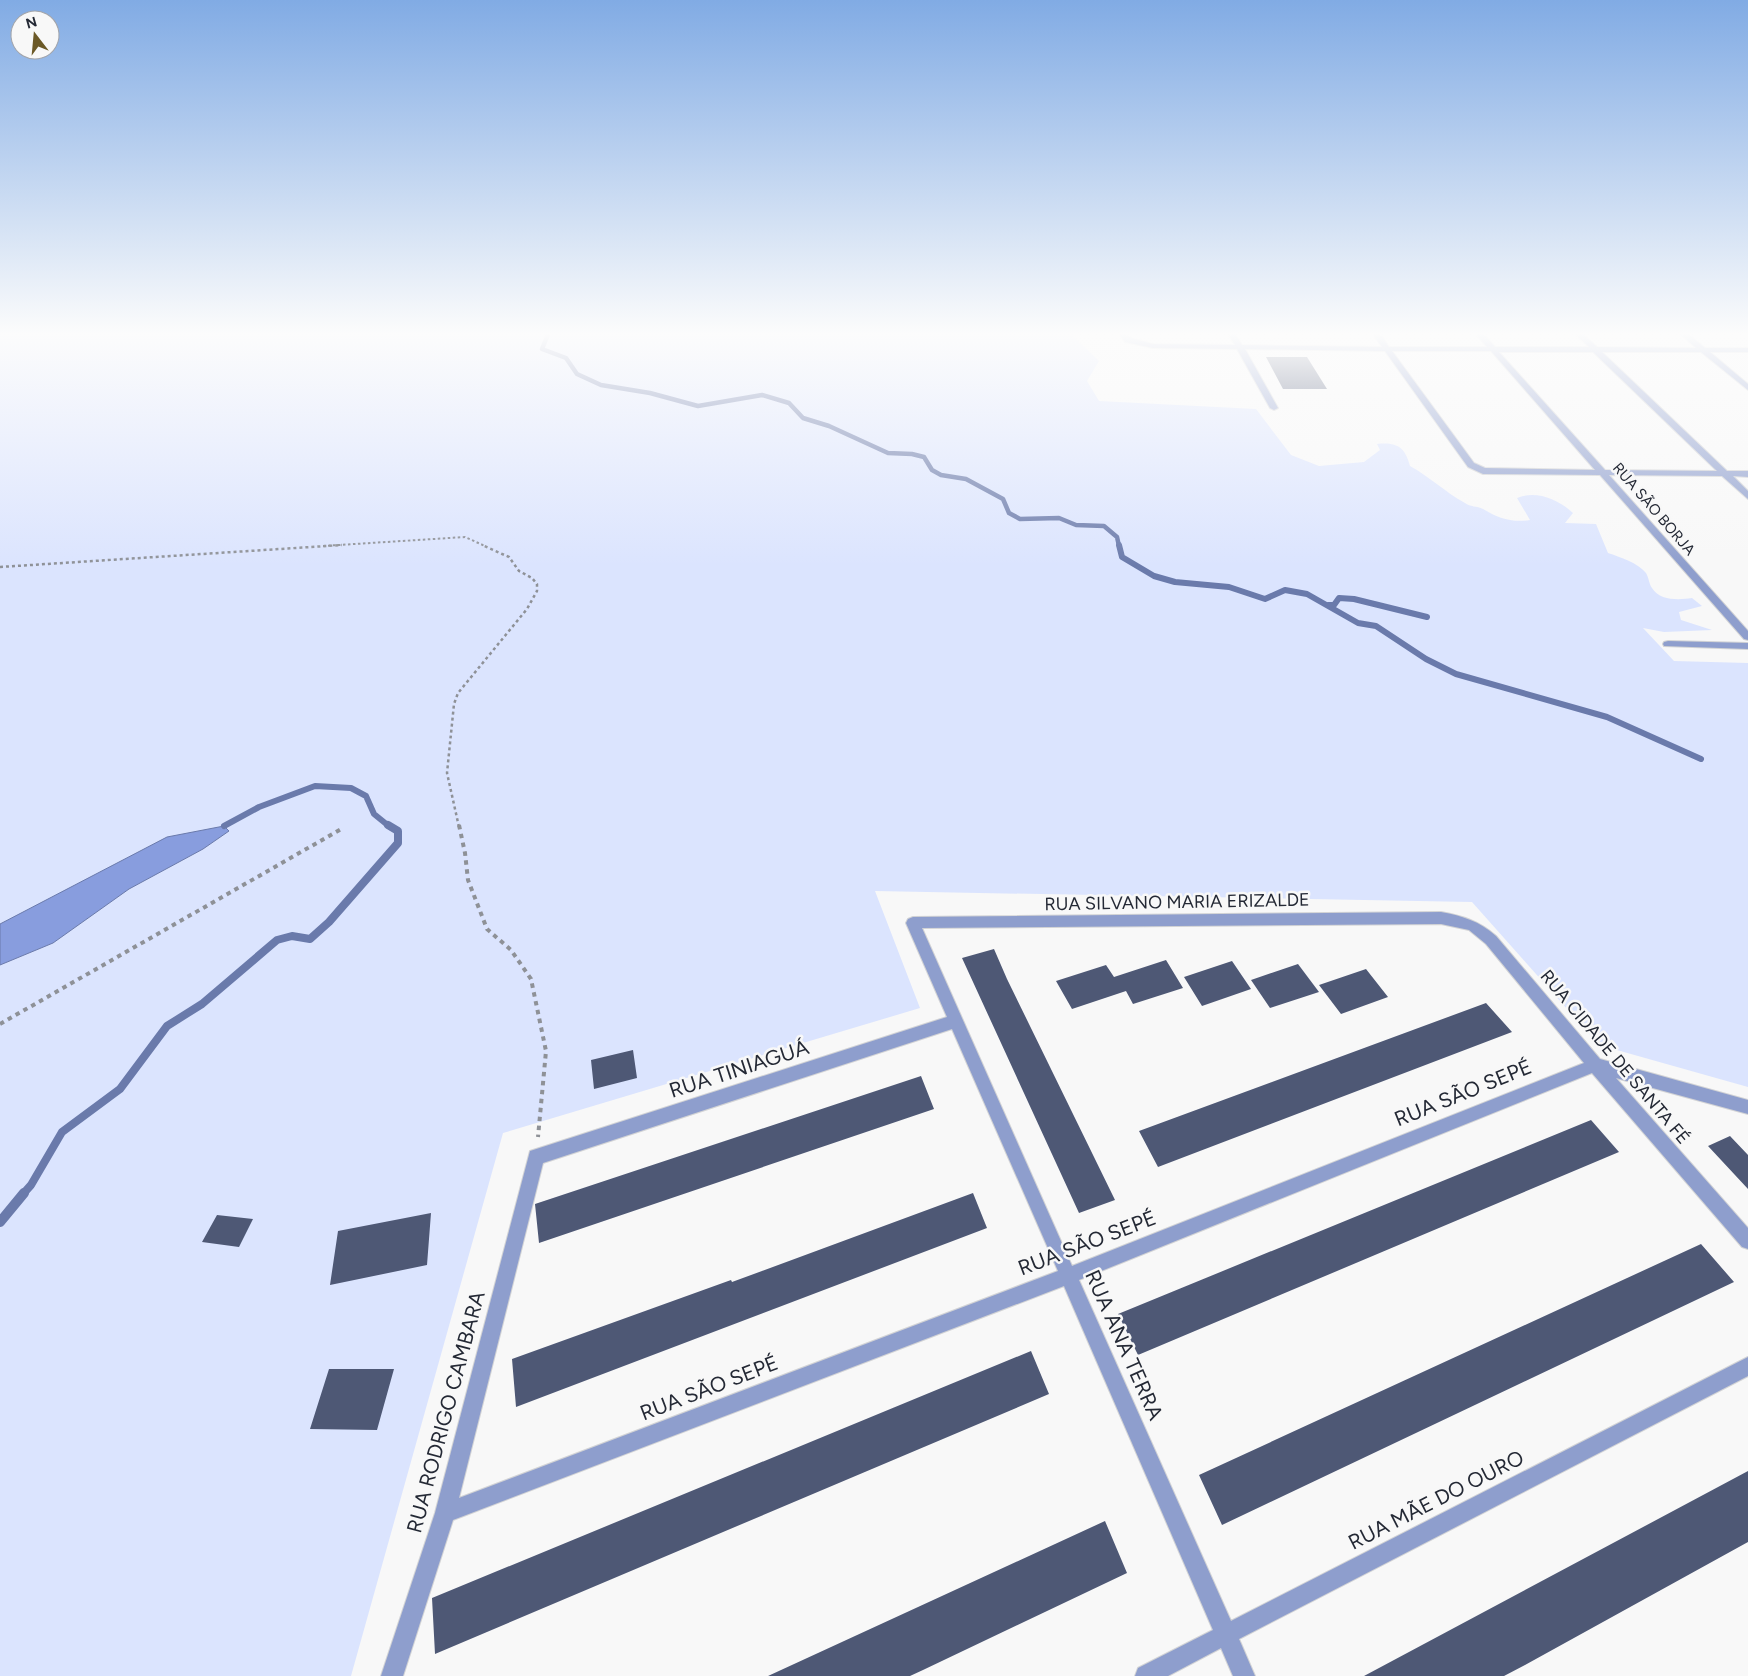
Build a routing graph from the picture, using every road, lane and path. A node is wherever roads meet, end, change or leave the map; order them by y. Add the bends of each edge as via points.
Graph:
1 (1431, 410) edge
2 (1548, 410) edge
3 (1659, 410) edge
4 (1604, 473) junction
5 (1726, 474) junction
6 (1748, 474) edge
7 (1748, 496) edge
8 (0, 567) edge
9 (1748, 637) edge
10 (1668, 644) dead end
11 (1748, 646) edge
12 (343, 828) dead end
13 (1441, 918) joint
14 (913, 923) joint
15 (956, 1021) junction
16 (0, 1024) edge
17 (1595, 1065) junction
18 (1748, 1107) edge
19 (536, 1158) junction
20 (1748, 1240) edge
21 (1068, 1276) junction
22 (1748, 1366) edge
23 (445, 1513) junction
24 (1225, 1635) junction
25 (392, 1676) edge
26 (1146, 1676) edge
27 (1244, 1676) edge

1 - 4 street via 1462,455 1483,471
2 - 4 street, RUA SÃO BORJA
3 - 5 street
4 - 5 street
4 - 9 street, RUA SÃO BORJA
5 - 6 street
5 - 7 street
8 - 19 path via 465,537 509,557 519,571 538,584 527,609 458,692 447,774 468,880 487,929 510,950 531,979 546,1051
10 - 11 street
12 - 16 path
13 - 14 street, RUA SILVANO MARIA ERIZALDE
13 - 17 street, RUA CIDADE DE SANTA FÉ via 1468,922 1482,931
14 - 15 street, RUA ANA TERRA
15 - 19 street, RUA TINIAGUÁ
15 - 21 street, RUA ANA TERRA
17 - 18 street
17 - 20 street, RUA CIDADE DE SANTA FÉ
17 - 21 street, RUA SÃO SEPÉ
19 - 23 street, RUA RODRIGO CAMBARA
21 - 23 street, RUA SÃO SEPÉ
21 - 24 street, RUA ANA TERRA
22 - 24 street, RUA MÃE DO OURO
23 - 25 street, RUA RODRIGO CAMBARA
24 - 26 street, RUA MÃE DO OURO
24 - 27 street, RUA ANA TERRA

